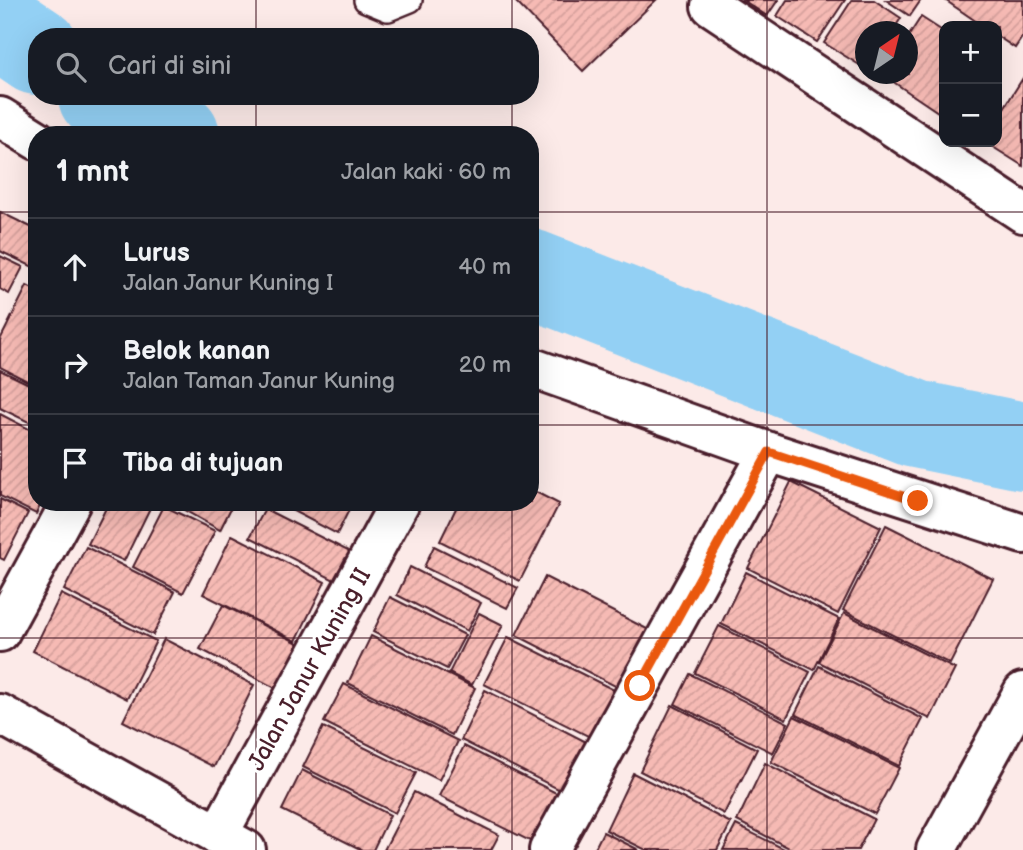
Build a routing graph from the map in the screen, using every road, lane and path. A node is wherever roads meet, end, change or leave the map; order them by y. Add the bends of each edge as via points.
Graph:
1 (366, 0) edge
2 (410, 0) edge
3 (711, 6) dead end
4 (0, 117) edge
5 (28, 134) edge
6 (1023, 212) edge
7 (539, 370) edge
8 (769, 452) junction
9 (66, 511) edge
10 (396, 511) edge
11 (1023, 534) edge
12 (0, 632) edge
13 (1023, 692) edge
14 (0, 714) edge
15 (232, 842) edge
16 (550, 850) edge
17 (936, 850) edge

1 - 2 lane via 388,9
3 - 6 street
4 - 5 street
7 - 8 street
8 - 11 street
8 - 16 street
9 - 12 street
10 - 15 street, Jalan Janur Kuning II
13 - 17 street
14 - 15 street

